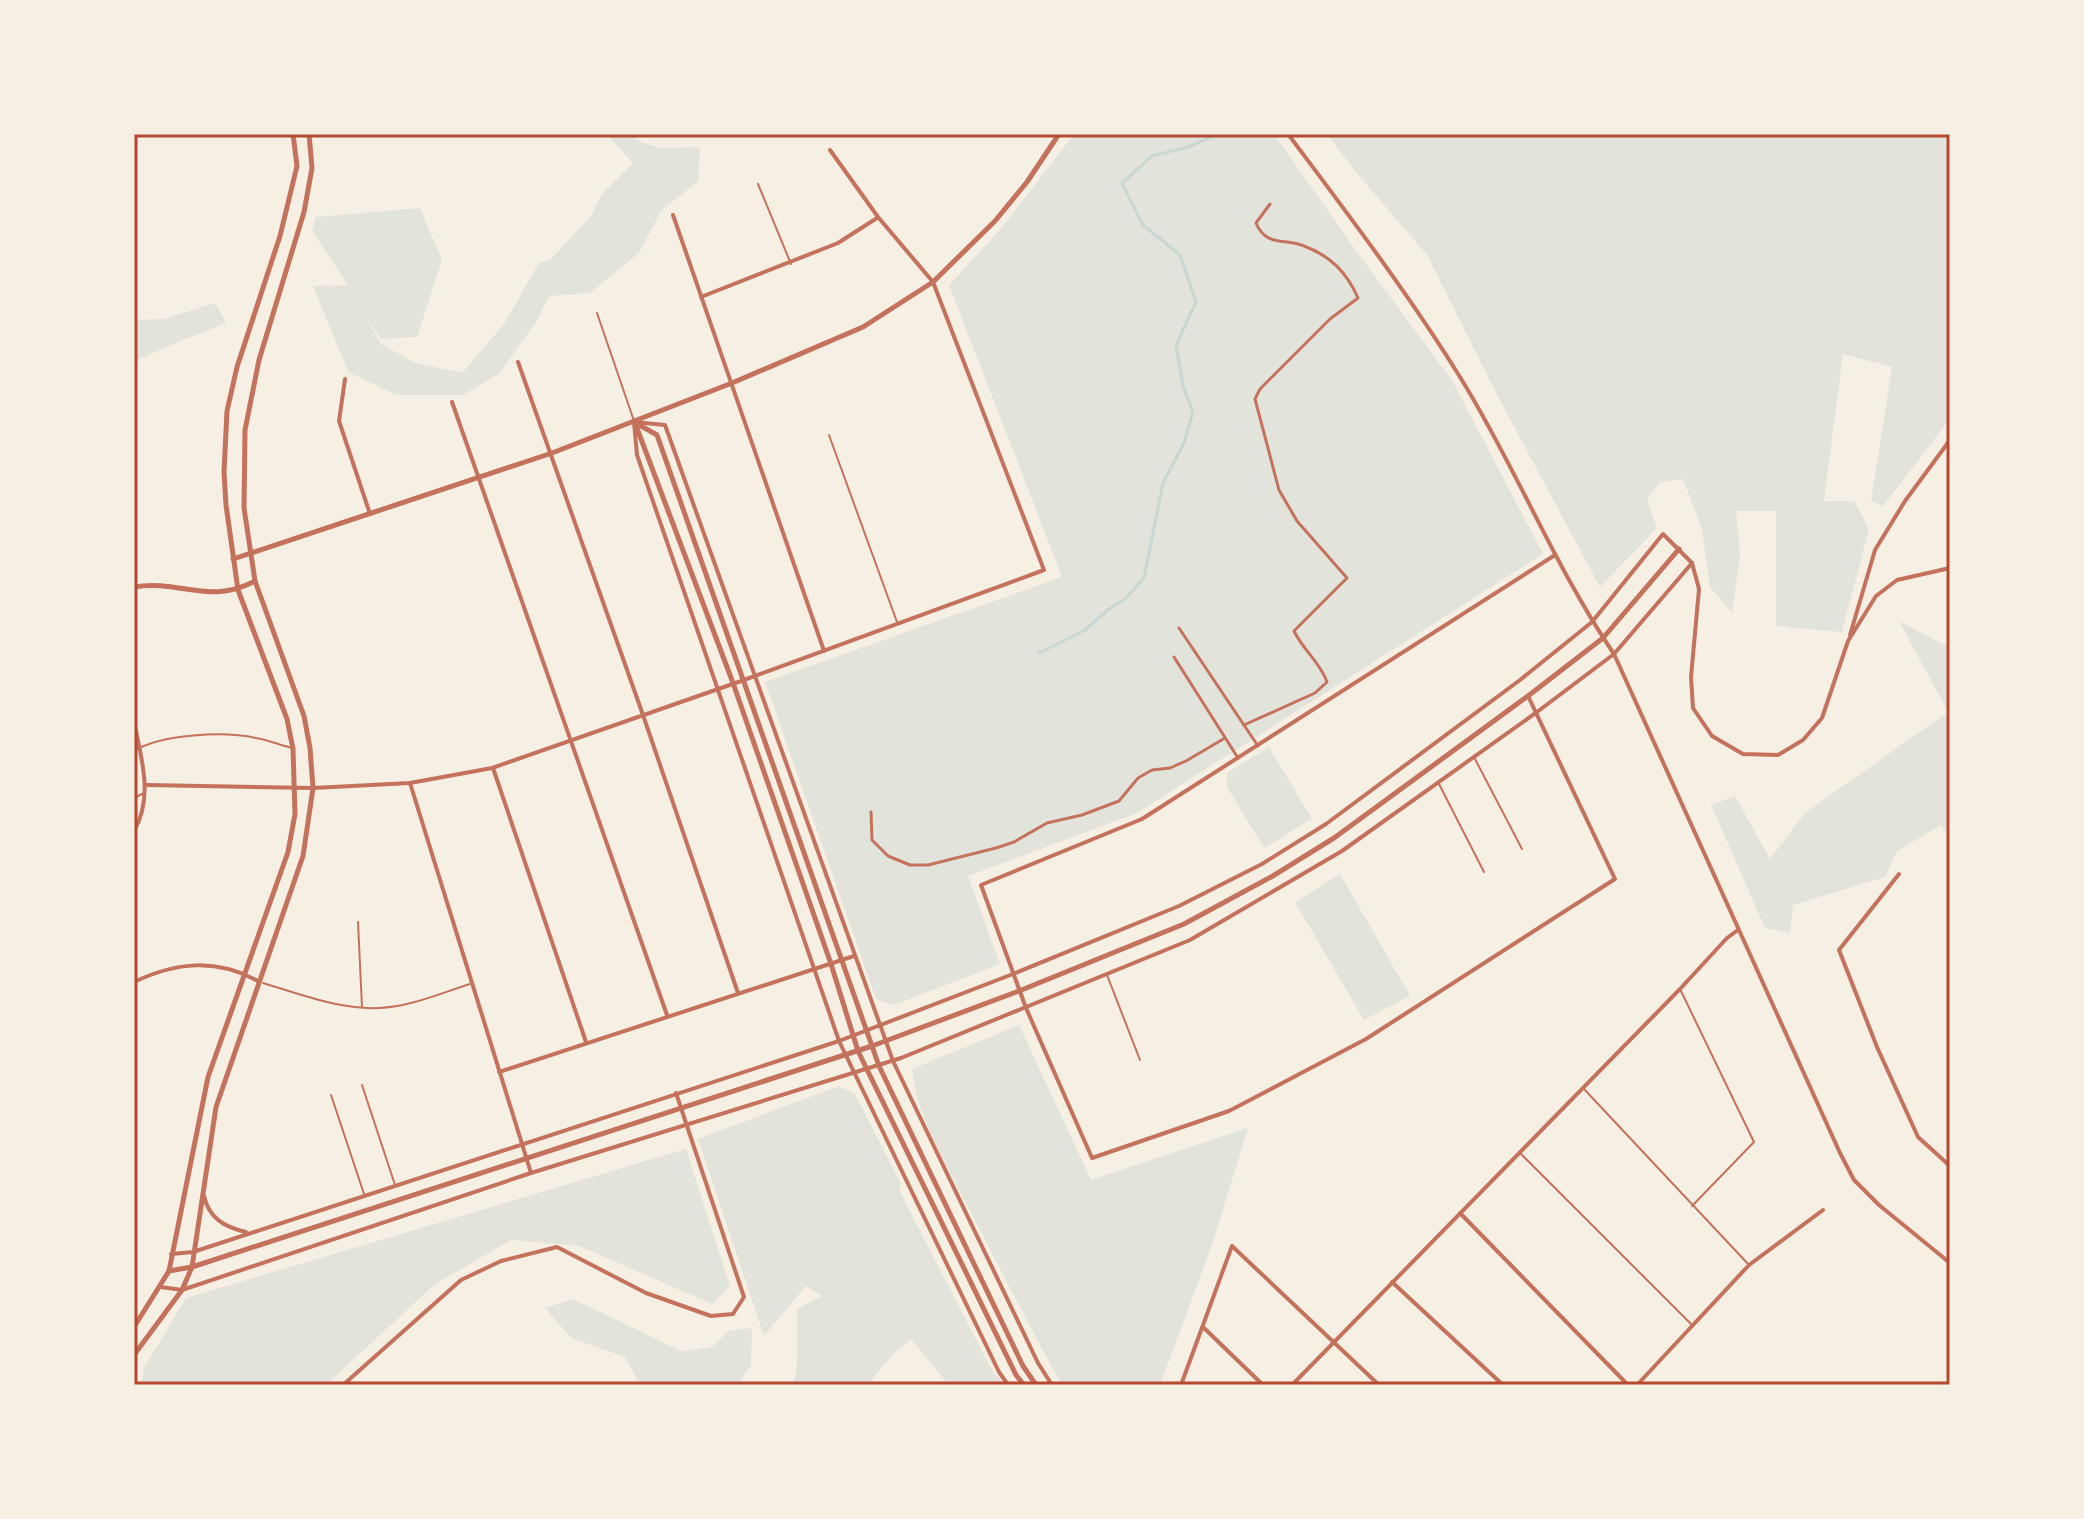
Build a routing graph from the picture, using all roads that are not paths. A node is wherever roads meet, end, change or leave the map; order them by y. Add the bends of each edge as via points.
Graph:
1 (293, 134) edge
2 (309, 134) edge
3 (1059, 134) edge
4 (1288, 134) edge
5 (830, 150) dead end
6 (758, 184) dead end
7 (1270, 204) dead end
8 (673, 215) dead end
9 (878, 217) junction
10 (791, 264) junction
11 (933, 282) junction
12 (701, 297) junction
13 (597, 313) dead end
14 (518, 362) dead end
15 (345, 379) dead end
16 (732, 383) junction
17 (452, 402) dead end
18 (634, 422) junction
19 (829, 435) dead end
20 (1950, 440) edge
21 (552, 453) junction
22 (479, 479) junction
23 (370, 514) junction
24 (1679, 549) junction
25 (251, 552) junction
26 (1555, 555) junction
27 (233, 559) junction
28 (1692, 563) junction
29 (1950, 568) edge
30 (255, 581) junction
31 (134, 587) edge
32 (238, 590) junction
33 (1592, 622) junction
34 (898, 623) junction
35 (1179, 628) dead end
36 (1603, 638) junction
37 (1848, 641) junction
38 (824, 651) junction
39 (1614, 654) junction
40 (1174, 657) dead end
41 (756, 676) junction
42 (744, 680) junction
43 (733, 683) junction
44 (717, 689) junction
45 (1528, 696) junction
46 (1537, 712) junction
47 (643, 715) junction
48 (134, 721) edge
49 (1244, 725) junction
50 (1225, 738) junction
51 (572, 741) junction
52 (1258, 746) junction
53 (293, 749) junction
54 (137, 750) edge
55 (1238, 758) junction
56 (1474, 758) junction
57 (492, 768) junction
58 (1438, 782) junction
59 (410, 783) junction
60 (146, 785) junction
61 (295, 788) junction
62 (313, 788) junction
63 (145, 792) junction
64 (134, 798) edge
65 (871, 812) dead end
66 (134, 831) edge
67 (1522, 849) dead end
68 (1484, 872) dead end
69 (1899, 874) dead end
70 (358, 922) dead end
71 (1738, 930) junction
72 (854, 956) junction
73 (842, 960) junction
74 (831, 964) junction
75 (815, 969) junction
76 (244, 974) junction
77 (1013, 974) junction
78 (1107, 975) junction
79 (258, 981) junction
80 (134, 982) edge
81 (472, 984) junction
82 (1680, 989) junction
83 (1019, 991) junction
84 (738, 993) junction
85 (362, 1008) junction
86 (1026, 1008) junction
87 (667, 1015) junction
88 (880, 1027) junction
89 (866, 1031) junction
90 (853, 1036) junction
91 (839, 1041) junction
92 (586, 1042) junction
93 (885, 1042) junction
94 (872, 1046) junction
95 (858, 1051) junction
96 (845, 1055) junction
97 (1140, 1060) dead end
98 (893, 1061) junction
99 (879, 1066) junction
100 (867, 1070) junction
101 (499, 1072) junction
102 (853, 1074) junction
103 (362, 1085) dead end
104 (1583, 1088) junction
105 (676, 1093) junction
106 (331, 1095) dead end
107 (680, 1107) junction
108 (686, 1126) junction
109 (522, 1144) junction
110 (1520, 1152) junction
111 (526, 1157) junction
112 (1950, 1166) edge
113 (531, 1173) junction
114 (395, 1186) junction
115 (202, 1189) junction
116 (364, 1195) junction
117 (1692, 1206) junction
118 (1823, 1210) dead end
119 (1460, 1213) junction
120 (248, 1232) junction
121 (193, 1252) junction
122 (171, 1254) junction
123 (1950, 1263) edge
124 (1749, 1265) junction
125 (192, 1267) junction
126 (169, 1271) junction
127 (1392, 1282) junction
128 (161, 1287) junction
129 (182, 1290) junction
130 (1692, 1325) junction
131 (134, 1327) edge
132 (1204, 1328) junction
133 (1334, 1342) junction
134 (134, 1355) edge
135 (343, 1385) edge
136 (1008, 1385) edge
137 (1024, 1385) edge
138 (1036, 1385) edge
139 (1052, 1385) edge
140 (1181, 1385) edge
141 (1263, 1385) edge
142 (1292, 1385) edge
143 (1379, 1385) edge
144 (1503, 1385) edge
145 (1628, 1385) edge
146 (1637, 1385) edge

1 - 27 street via 297,166 227,411 224,472
2 - 25 street via 312,168 304,212 259,360 245,430 244,508
3 - 11 street via 995,221
4 - 26 street via 1380,256 1461,379
5 - 9 street
6 - 10 lane
7 - 49 street via 1256,223 1260,233 1328,258 1358,298 1320,328 1255,399 1279,490 1297,521 1347,578 1294,631 1327,682 1315,693
8 - 12 street
9 - 10 street
9 - 11 street
10 - 12 street
11 - 16 street via 863,327
11 - 34 street via 1044,570
12 - 16 street
13 - 18 lane
14 - 21 street
15 - 23 street via 339,421
16 - 18 street
16 - 38 street
17 - 22 street
18 - 21 street
18 - 41 street via 665,425
18 - 42 street via 657,435
18 - 43 street
18 - 44 street via 637,455
19 - 34 lane
20 - 37 street via 1875,550
21 - 22 street
21 - 47 street
22 - 23 street
22 - 51 street
23 - 25 street
24 - 28 street
24 - 33 street via 1663,534
24 - 36 street
25 - 27 street
25 - 30 street
26 - 33 street
26 - 52 street
27 - 32 street
28 - 37 street via 1699,589 1693,708 1712,736 1743,754 1778,755 1803,740 1822,718
28 - 39 street
29 - 37 street via 1897,580 1876,596
30 - 32 street
30 - 62 street via 304,716
31 - 32 street
32 - 53 street via 287,719
33 - 36 street
33 - 77 street via 1326,824 1262,864 1179,906
34 - 38 street
35 - 49 street
36 - 39 street
36 - 45 street
38 - 41 street
39 - 46 street
39 - 71 street
40 - 50 street
41 - 42 street
41 - 72 street
42 - 43 street
42 - 73 street
43 - 44 street
43 - 74 street
44 - 47 street
44 - 75 street
45 - 46 street
45 - 83 street via 1334,838 1271,877 1184,924
46 - 56 street
46 - 86 street via 1615,879 1366,1039 1229,1111 1092,1158
47 - 51 street
47 - 84 street
48 - 54 street
49 - 52 street
50 - 55 street
50 - 65 street via 1170,768 1138,778 1119,801 1047,823 1014,842 928,865 888,856 872,840
51 - 57 street
51 - 87 street
52 - 55 street
53 - 54 lane via 254,737 206,736 158,740
53 - 61 street
54 - 60 street
55 - 77 street via 1142,819 981,885
56 - 58 street
56 - 67 lane
57 - 59 street
57 - 92 street
58 - 68 lane
58 - 78 street via 1342,851 1266,897 1190,940
59 - 62 street
59 - 81 street
60 - 61 street
60 - 63 street
61 - 62 street
61 - 76 street via 288,852
62 - 79 street via 303,856
63 - 64 lane
63 - 66 street
69 - 112 street via 1839,950 1918,1137
70 - 85 lane
71 - 82 street
71 - 123 street via 1854,1180
72 - 73 street
72 - 88 street
73 - 74 street
73 - 89 street
74 - 75 street
74 - 90 street
75 - 84 street
75 - 91 street
76 - 79 street
76 - 80 street via 175,966
76 - 122 street via 201,1104
77 - 83 street
77 - 88 street
78 - 86 street
78 - 97 lane
79 - 85 lane
79 - 115 street via 216,1107
81 - 85 lane via 401,1005
81 - 101 street
82 - 104 street
82 - 117 lane via 1754,1142
83 - 86 street
83 - 93 street
84 - 87 street
86 - 98 street
87 - 92 street
88 - 89 street
88 - 93 street
89 - 90 street
89 - 94 street
90 - 91 street
90 - 95 street
91 - 96 street
91 - 105 street
92 - 101 street
93 - 94 street
93 - 98 street
94 - 95 street
94 - 99 street
95 - 96 street
95 - 100 street
96 - 102 street
96 - 107 street
98 - 99 street
98 - 139 street
99 - 100 street
99 - 138 street
100 - 102 street
100 - 137 street
101 - 109 street
102 - 108 street
102 - 136 street
103 - 114 lane
104 - 110 street
104 - 117 lane
105 - 107 street
105 - 109 street
106 - 116 lane
107 - 108 street
107 - 111 street
108 - 113 street
108 - 135 street via 744,1297 733,1314 711,1316 646,1293 557,1247 501,1261 461,1280
109 - 111 street
109 - 114 street
110 - 119 street
110 - 130 lane
111 - 113 street
111 - 125 street
113 - 129 street
114 - 116 street
115 - 120 street via 212,1215
115 - 121 street
116 - 120 street
117 - 124 lane
118 - 124 street
119 - 127 street
119 - 145 street
120 - 121 street
121 - 122 street
121 - 125 street
122 - 126 street
124 - 130 street
125 - 126 street
125 - 129 street
126 - 128 street
127 - 133 street
127 - 144 street
128 - 129 street
128 - 131 street
129 - 134 street
130 - 146 street
132 - 133 street via 1232,1246
132 - 140 street
132 - 141 street
133 - 142 street
133 - 143 street

